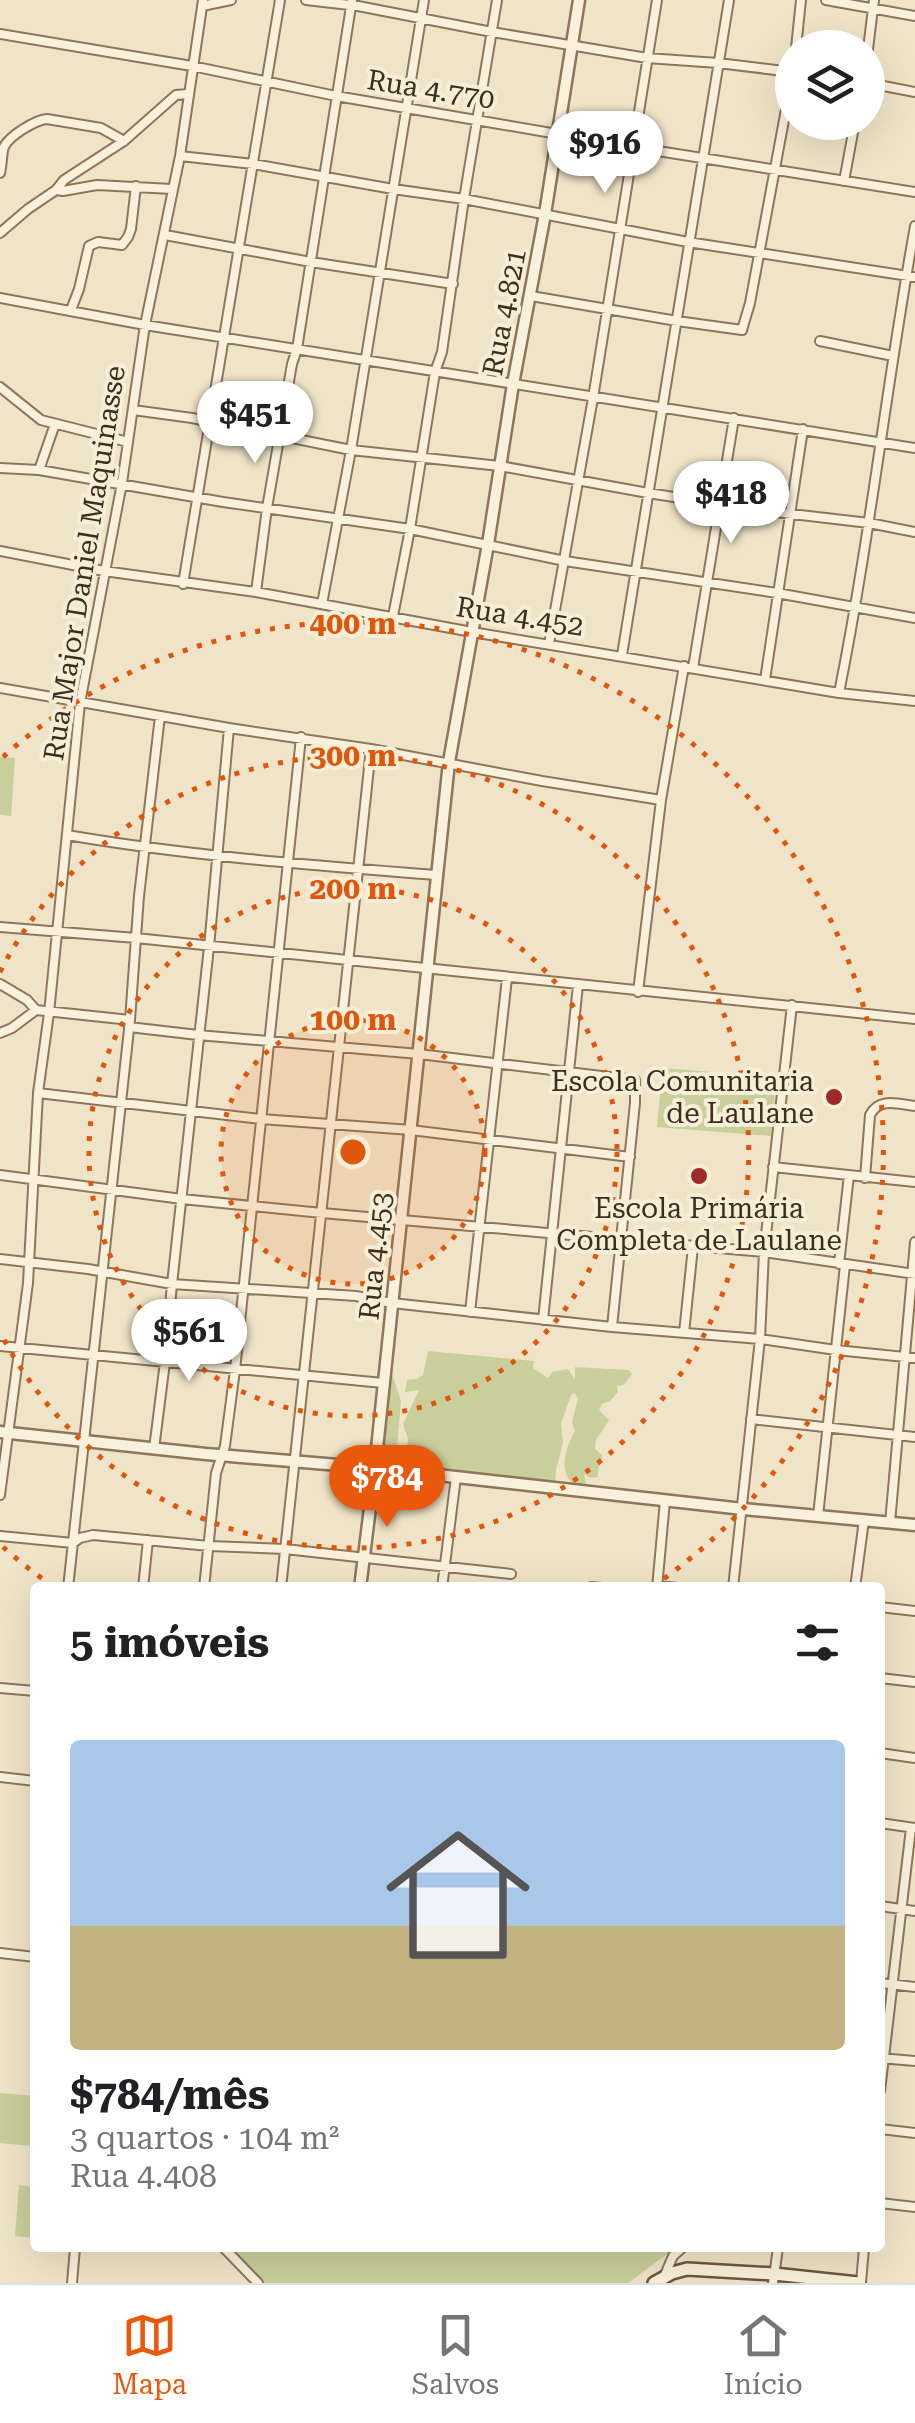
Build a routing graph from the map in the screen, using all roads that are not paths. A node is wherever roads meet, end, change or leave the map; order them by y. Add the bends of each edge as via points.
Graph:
1 (231, 0) edge
2 (280, 0) edge
3 (306, 0) edge
4 (424, 0) edge
5 (497, 0) edge
6 (578, 0) edge
7 (656, 0) edge
8 (729, 0) edge
9 (801, 0) edge
10 (826, 0) edge
11 (203, 3) edge
12 (352, 3) edge
13 (873, 4) edge
14 (915, 16) edge
15 (421, 19) junction
16 (798, 30) edge
17 (870, 30) edge
18 (492, 32) junction
19 (0, 34) edge
20 (571, 44) junction
21 (647, 58) junction
22 (718, 63) junction
23 (192, 66) junction
24 (775, 71) edge
25 (266, 82) junction
26 (885, 86) edge
27 (915, 92) edge
28 (188, 94) junction
29 (336, 96) junction
30 (406, 108) junction
31 (477, 119) junction
32 (558, 133) junction
33 (124, 140) junction
34 (779, 140) edge
35 (852, 140) edge
36 (2, 146) edge
37 (633, 148) junction
38 (180, 156) junction
39 (703, 158) junction
40 (254, 164) junction
41 (774, 169) junction
42 (0, 173) edge
43 (323, 177) junction
44 (844, 181) junction
45 (136, 186) junction
46 (172, 189) junction
47 (393, 189) junction
48 (56, 190) junction
49 (915, 192) edge
50 (464, 199) junction
51 (544, 214) junction
52 (915, 226) edge
53 (619, 228) junction
54 (0, 233) edge
55 (165, 235) junction
56 (688, 242) junction
57 (240, 248) junction
58 (760, 252) junction
59 (311, 262) junction
60 (380, 272) junction
61 (911, 276) edge
62 (453, 284) junction
63 (530, 296) junction
64 (0, 298) edge
65 (606, 309) junction
66 (71, 310) junction
67 (677, 322) junction
68 (145, 325) junction
69 (225, 338) junction
70 (820, 342) dead end
71 (298, 349) junction
72 (893, 356) junction
73 (366, 361) junction
74 (436, 372) junction
75 (513, 384) junction
76 (0, 387) edge
77 (593, 398) junction
78 (663, 408) junction
79 (133, 410) junction
80 (734, 418) junction
81 (210, 421) junction
82 (55, 424) junction
83 (803, 429) junction
84 (280, 435) junction
85 (128, 442) junction
86 (879, 442) junction
87 (915, 448) edge
88 (352, 450) junction
89 (421, 456) junction
90 (500, 466) junction
91 (0, 468) edge
92 (39, 470) junction
93 (578, 480) junction
94 (122, 483) junction
95 (648, 493) junction
96 (198, 497) junction
97 (719, 504) junction
98 (268, 508) junction
99 (790, 514) junction
100 (340, 520) junction
101 (869, 523) junction
102 (410, 529) junction
103 (915, 532) edge
104 (488, 544) junction
105 (0, 551) edge
106 (565, 560) junction
107 (104, 571) junction
108 (636, 572) junction
109 (183, 584) junction
110 (706, 584) junction
111 (256, 592) junction
112 (777, 593) junction
113 (322, 604) junction
114 (854, 607) junction
115 (393, 616) junction
116 (915, 618) edge
117 (472, 632) junction
118 (549, 644) junction
119 (622, 656) junction
120 (688, 667) junction
121 (764, 680) junction
122 (0, 688) edge
123 (839, 693) junction
124 (915, 701) edge
125 (80, 703) junction
126 (160, 716) junction
127 (228, 728) junction
128 (300, 737) junction
129 (371, 749) junction
130 (449, 762) junction
131 (661, 800) junction
132 (67, 835) junction
133 (145, 848) junction
134 (216, 856) junction
135 (286, 864) junction
136 (358, 869) junction
137 (436, 876) junction
138 (0, 927) edge
139 (58, 931) junction
140 (136, 938) junction
141 (208, 947) junction
142 (278, 953) junction
143 (350, 960) junction
144 (429, 968) junction
145 (506, 978) junction
146 (0, 984) edge
147 (578, 986) junction
148 (638, 992) junction
149 (792, 1005) junction
150 (36, 1010) junction
151 (49, 1013) junction
152 (915, 1019) edge
153 (130, 1023) junction
154 (0, 1032) edge
155 (198, 1035) junction
156 (270, 1040) junction
157 (340, 1046) junction
158 (419, 1054) junction
159 (498, 1064) junction
160 (568, 1073) junction
161 (38, 1093) junction
162 (119, 1104) junction
163 (915, 1106) edge
164 (191, 1112) junction
165 (261, 1120) junction
166 (331, 1125) junction
167 (411, 1130) junction
168 (490, 1140) junction
169 (561, 1149) junction
170 (630, 1158) junction
171 (773, 1167) junction
172 (0, 1174) edge
173 (849, 1176) junction
174 (31, 1178) junction
175 (866, 1178) junction
176 (915, 1182) edge
177 (112, 1189) junction
178 (182, 1199) junction
179 (251, 1206) junction
180 (322, 1213) junction
181 (402, 1220) junction
182 (481, 1226) junction
183 (551, 1233) junction
184 (622, 1240) junction
185 (915, 1242) edge
186 (693, 1247) junction
187 (764, 1252) junction
188 (0, 1259) edge
189 (29, 1262) junction
190 (842, 1264) junction
191 (103, 1272) junction
192 (913, 1274) edge
193 (172, 1284) junction
194 (242, 1290) junction
195 (314, 1292) junction
196 (392, 1303) junction
197 (470, 1312) junction
198 (542, 1320) junction
199 (612, 1328) junction
200 (684, 1334) junction
201 (760, 1339) junction
202 (0, 1346) edge
203 (20, 1348) junction
204 (836, 1350) junction
205 (93, 1354) junction
206 (910, 1357) edge
207 (165, 1362) junction
208 (236, 1370) junction
209 (306, 1376) junction
210 (383, 1383) junction
211 (752, 1419) junction
212 (828, 1428) junction
213 (4, 1433) edge
214 (897, 1436) junction
215 (915, 1438) edge
216 (84, 1441) junction
217 (154, 1450) junction
218 (222, 1456) junction
219 (296, 1462) junction
220 (375, 1468) junction
221 (456, 1477) junction
222 (0, 1495) edge
223 (665, 1501) junction
224 (743, 1510) junction
225 (818, 1516) junction
226 (864, 1520) junction
227 (890, 1523) junction
228 (915, 1525) edge
229 (0, 1536) edge
230 (148, 1540) junction
231 (73, 1542) junction
232 (208, 1546) junction
233 (284, 1549) junction
234 (363, 1558) junction
235 (444, 1567) junction
236 (511, 1574) dead end
237 (69, 1582) edge
238 (144, 1582) edge
239 (205, 1582) edge
240 (281, 1582) edge
241 (361, 1582) edge
242 (443, 1582) edge
243 (657, 1582) edge
244 (735, 1582) edge
245 (856, 1582) edge
246 (885, 1608) edge
247 (915, 1611) edge
248 (885, 1679) edge
249 (915, 1682) edge
250 (0, 1688) edge
251 (30, 1691) edge
252 (885, 1754) edge
253 (915, 1758) edge
254 (0, 1777) edge
255 (30, 1780) edge
256 (885, 1824) edge
257 (913, 1828) edge
258 (885, 1907) edge
259 (902, 1910) junction
260 (915, 1910) edge
261 (0, 1953) edge
262 (30, 1956) edge
263 (885, 1984) edge
264 (892, 1984) junction
265 (915, 1987) edge
266 (885, 2036) edge
267 (885, 2058) edge
268 (915, 2062) edge
269 (885, 2131) edge
270 (915, 2134) edge
271 (885, 2204) edge
272 (915, 2207) edge
273 (75, 2252) edge
274 (228, 2252) edge
275 (677, 2252) edge
276 (777, 2252) edge
277 (864, 2252) edge
278 (693, 2276) edge
279 (774, 2279) edge
280 (659, 2280) edge
281 (72, 2283) edge
282 (258, 2283) edge
283 (860, 2283) edge

1 - 11 street
2 - 25 street
3 - 12 street
4 - 15 street
5 - 18 street
6 - 20 street, Rua 4.821
7 - 21 street
8 - 22 street
9 - 16 street
10 - 13 street
11 - 23 street, Rua Major Daniel Maquinasse
12 - 15 street
12 - 29 street
13 - 14 street
13 - 17 street
15 - 18 street
15 - 30 street
18 - 20 street
18 - 31 street
19 - 23 street, Rua 4.770
20 - 21 street
20 - 32 street, Rua 4.821
21 - 22 street
21 - 37 street
22 - 24 street
22 - 39 street
23 - 25 street, Rua 4.770
23 - 28 street, Rua Major Daniel Maquinasse
25 - 29 street, Rua 4.770
25 - 40 street
26 - 27 street
28 - 33 street via 173,97
28 - 38 street, Rua Major Daniel Maquinasse
29 - 30 street, Rua 4.770
29 - 43 street
30 - 31 street, Rua 4.770
30 - 47 street
31 - 32 street, Rua 4.770
31 - 50 street
32 - 37 street, Rua 4.770
32 - 51 street, Rua 4.821
33 - 36 street via 101,128 47,118
33 - 48 street
34 - 41 street
35 - 44 street
36 - 42 street
37 - 39 street, Rua 4.770
37 - 53 street
38 - 40 street
38 - 46 street, Rua Major Daniel Maquinasse
39 - 41 street, Rua 4.770
39 - 56 street
40 - 43 street
40 - 57 street
41 - 44 street, Rua 4.770
41 - 58 street
43 - 47 street
43 - 59 street
44 - 49 street, Rua 4.770
45 - 46 street
45 - 48 street
45 - 66 street via 128,237 122,245 89,246
46 - 55 street, Rua Major Daniel Maquinasse
47 - 50 street
47 - 60 street
48 - 54 street
50 - 51 street
50 - 62 street
51 - 53 street
51 - 63 street, Rua 4.821
52 - 61 street
53 - 56 street
53 - 65 street
55 - 57 street
55 - 68 street, Rua Major Daniel Maquinasse
56 - 58 street
56 - 67 street
57 - 59 street
57 - 69 street
58 - 61 street
58 - 67 street via 744,328
59 - 60 street
59 - 71 street
60 - 62 street
60 - 73 street
61 - 72 street
62 - 74 street
63 - 65 street
63 - 75 street, Rua 4.821
64 - 66 street
65 - 67 street
65 - 77 street
66 - 68 street
67 - 78 street
68 - 69 street
68 - 79 street, Rua Major Daniel Maquinasse
69 - 71 street
69 - 81 street
70 - 72 street
71 - 73 street
71 - 84 street
72 - 86 street
73 - 74 street
73 - 88 street
74 - 75 street
74 - 89 street
75 - 77 street
75 - 90 street, Rua 4.821
76 - 82 street
77 - 78 street
77 - 93 street
78 - 80 street
78 - 95 street
79 - 81 street
79 - 85 street, Rua Major Daniel Maquinasse
80 - 83 street
80 - 97 street
81 - 84 street
81 - 96 street
82 - 85 street
82 - 92 street
83 - 86 street
83 - 99 street
84 - 88 street
84 - 98 street
85 - 94 street, Rua Major Daniel Maquinasse
86 - 87 street
86 - 101 street
88 - 89 street
88 - 100 street
89 - 90 street
89 - 102 street
90 - 93 street
90 - 104 street, Rua 4.821
91 - 92 street
92 - 94 street
93 - 95 street
93 - 106 street
94 - 96 street
94 - 107 street, Rua Major Daniel Maquinasse
95 - 97 street
95 - 108 street
96 - 98 street
96 - 109 street
97 - 99 street
97 - 110 street
98 - 100 street
98 - 111 street
99 - 101 street
99 - 112 street
100 - 102 street
100 - 113 street
101 - 103 street
101 - 114 street
102 - 104 street
102 - 115 street
104 - 106 street
104 - 117 street, Rua 4.821
105 - 107 street, Rua 4.452
106 - 108 street
106 - 118 street
107 - 109 street, Rua 4.452
107 - 125 street, Rua Major Daniel Maquinasse
108 - 110 street
108 - 119 street
109 - 111 street, Rua 4.452
110 - 112 street
110 - 120 street
111 - 113 street, Rua 4.452
112 - 114 street
112 - 121 street
113 - 115 street, Rua 4.452
114 - 116 street
114 - 123 street
115 - 117 street, Rua 4.452
117 - 118 street, Rua 4.452
117 - 130 street, Rua 4.453
118 - 119 street, Rua 4.452
119 - 120 street, Rua 4.452
120 - 121 street, Rua 4.452
120 - 131 street
121 - 123 street, Rua 4.452
122 - 125 street
123 - 124 street, Rua 4.452
125 - 126 street
125 - 132 street, Rua Major Daniel Maquinasse
126 - 127 street
126 - 133 street
127 - 128 street
127 - 134 street
128 - 129 street
128 - 135 street
129 - 130 street
129 - 136 street
130 - 131 street
130 - 137 street, Rua 4.453
131 - 148 street
132 - 133 street
132 - 139 street, Rua Major Daniel Maquinasse
133 - 134 street
133 - 140 street
134 - 135 street
134 - 141 street
135 - 136 street
135 - 142 street
136 - 137 street
136 - 143 street
137 - 144 street, Rua 4.453
138 - 139 street
139 - 140 street
139 - 151 street, Rua Major Daniel Maquinasse
140 - 141 street
140 - 153 street
141 - 142 street
141 - 155 street
142 - 143 street
142 - 156 street
143 - 144 street
143 - 157 street
144 - 145 street
144 - 158 street, Rua 4.453
145 - 147 street
145 - 159 street
146 - 150 street
147 - 148 street
147 - 160 street
148 - 149 street
149 - 152 street
149 - 171 street
150 - 151 street
150 - 154 street
151 - 153 street
151 - 161 street, Rua Major Daniel Maquinasse
153 - 155 street
153 - 162 street
155 - 156 street
155 - 164 street
156 - 157 street
156 - 165 street
157 - 158 street
157 - 166 street
158 - 159 street
158 - 167 street, Rua 4.453
159 - 160 street
159 - 168 street
160 - 169 street
160 - 170 street via 634,1080
161 - 162 street
161 - 174 street, Rua Major Daniel Maquinasse
162 - 164 street
162 - 177 street
163 - 175 street via 884,1102 874,1108
164 - 165 street
164 - 178 street
165 - 166 street
165 - 179 street
166 - 167 street
166 - 180 street
167 - 168 street
167 - 181 street, Rua 4.453
168 - 169 street
168 - 182 street
169 - 170 street
169 - 183 street
170 - 184 street
171 - 173 street
171 - 187 street
172 - 174 street
173 - 175 street
173 - 190 street
174 - 177 street
174 - 189 street, Rua Major Daniel Maquinasse
175 - 176 street
177 - 178 street
177 - 191 street
178 - 179 street
178 - 193 street
179 - 180 street
179 - 194 street
180 - 181 street
180 - 195 street
181 - 182 street
181 - 196 street, Rua 4.453
182 - 183 street
182 - 197 street
183 - 184 street
183 - 198 street
184 - 186 street
184 - 199 street
185 - 192 street
186 - 187 street
186 - 200 street
187 - 190 street
187 - 201 street
188 - 189 street
189 - 191 street
189 - 203 street, Rua Major Daniel Maquinasse
190 - 192 street
190 - 204 street
191 - 193 street
191 - 205 street
192 - 206 street
193 - 194 street
193 - 207 street
194 - 195 street
194 - 208 street
195 - 196 street
195 - 209 street
196 - 197 street
196 - 210 street, Rua 4.453
197 - 198 street
198 - 199 street
199 - 200 street
200 - 201 street
201 - 204 street
201 - 211 street
202 - 203 street
203 - 205 street
203 - 213 street, Rua Major Daniel Maquinasse
204 - 206 street
204 - 212 street
205 - 207 street
205 - 216 street
206 - 214 street
207 - 208 street
207 - 217 street
208 - 209 street
208 - 218 street
209 - 210 street
209 - 219 street
210 - 220 street, Rua 4.453
211 - 212 street
211 - 224 street
212 - 214 street
212 - 225 street
213 - 216 street
213 - 222 street, Rua Major Daniel Maquinasse
214 - 215 street
214 - 227 street
216 - 217 street
216 - 231 street
217 - 218 street
218 - 219 street
218 - 232 street
219 - 220 street
219 - 233 street
220 - 221 street
220 - 234 street, Rua 4.453
221 - 223 street
221 - 235 street
223 - 224 street
223 - 243 street
224 - 225 street
224 - 244 street
225 - 226 street
226 - 227 street
226 - 245 street
227 - 228 street
229 - 231 street
230 - 231 street via 92,1536
230 - 232 street
230 - 238 street
231 - 237 street
232 - 233 street
232 - 239 street
233 - 234 street
233 - 240 street
234 - 235 street
234 - 241 street, Rua 4.453
235 - 236 street
235 - 242 street
246 - 247 street
248 - 249 street
250 - 251 street
252 - 253 street
254 - 255 street
256 - 257 street
257 - 259 street
258 - 259 street
259 - 260 street
259 - 264 street
261 - 262 street
263 - 264 street
264 - 265 street
264 - 266 street
267 - 268 street
269 - 270 street
271 - 272 street
273 - 281 street
274 - 282 street
275 - 280 street
276 - 279 street
277 - 283 street
278 - 279 main road
278 - 280 main road via 680,2270
279 - 283 main road

